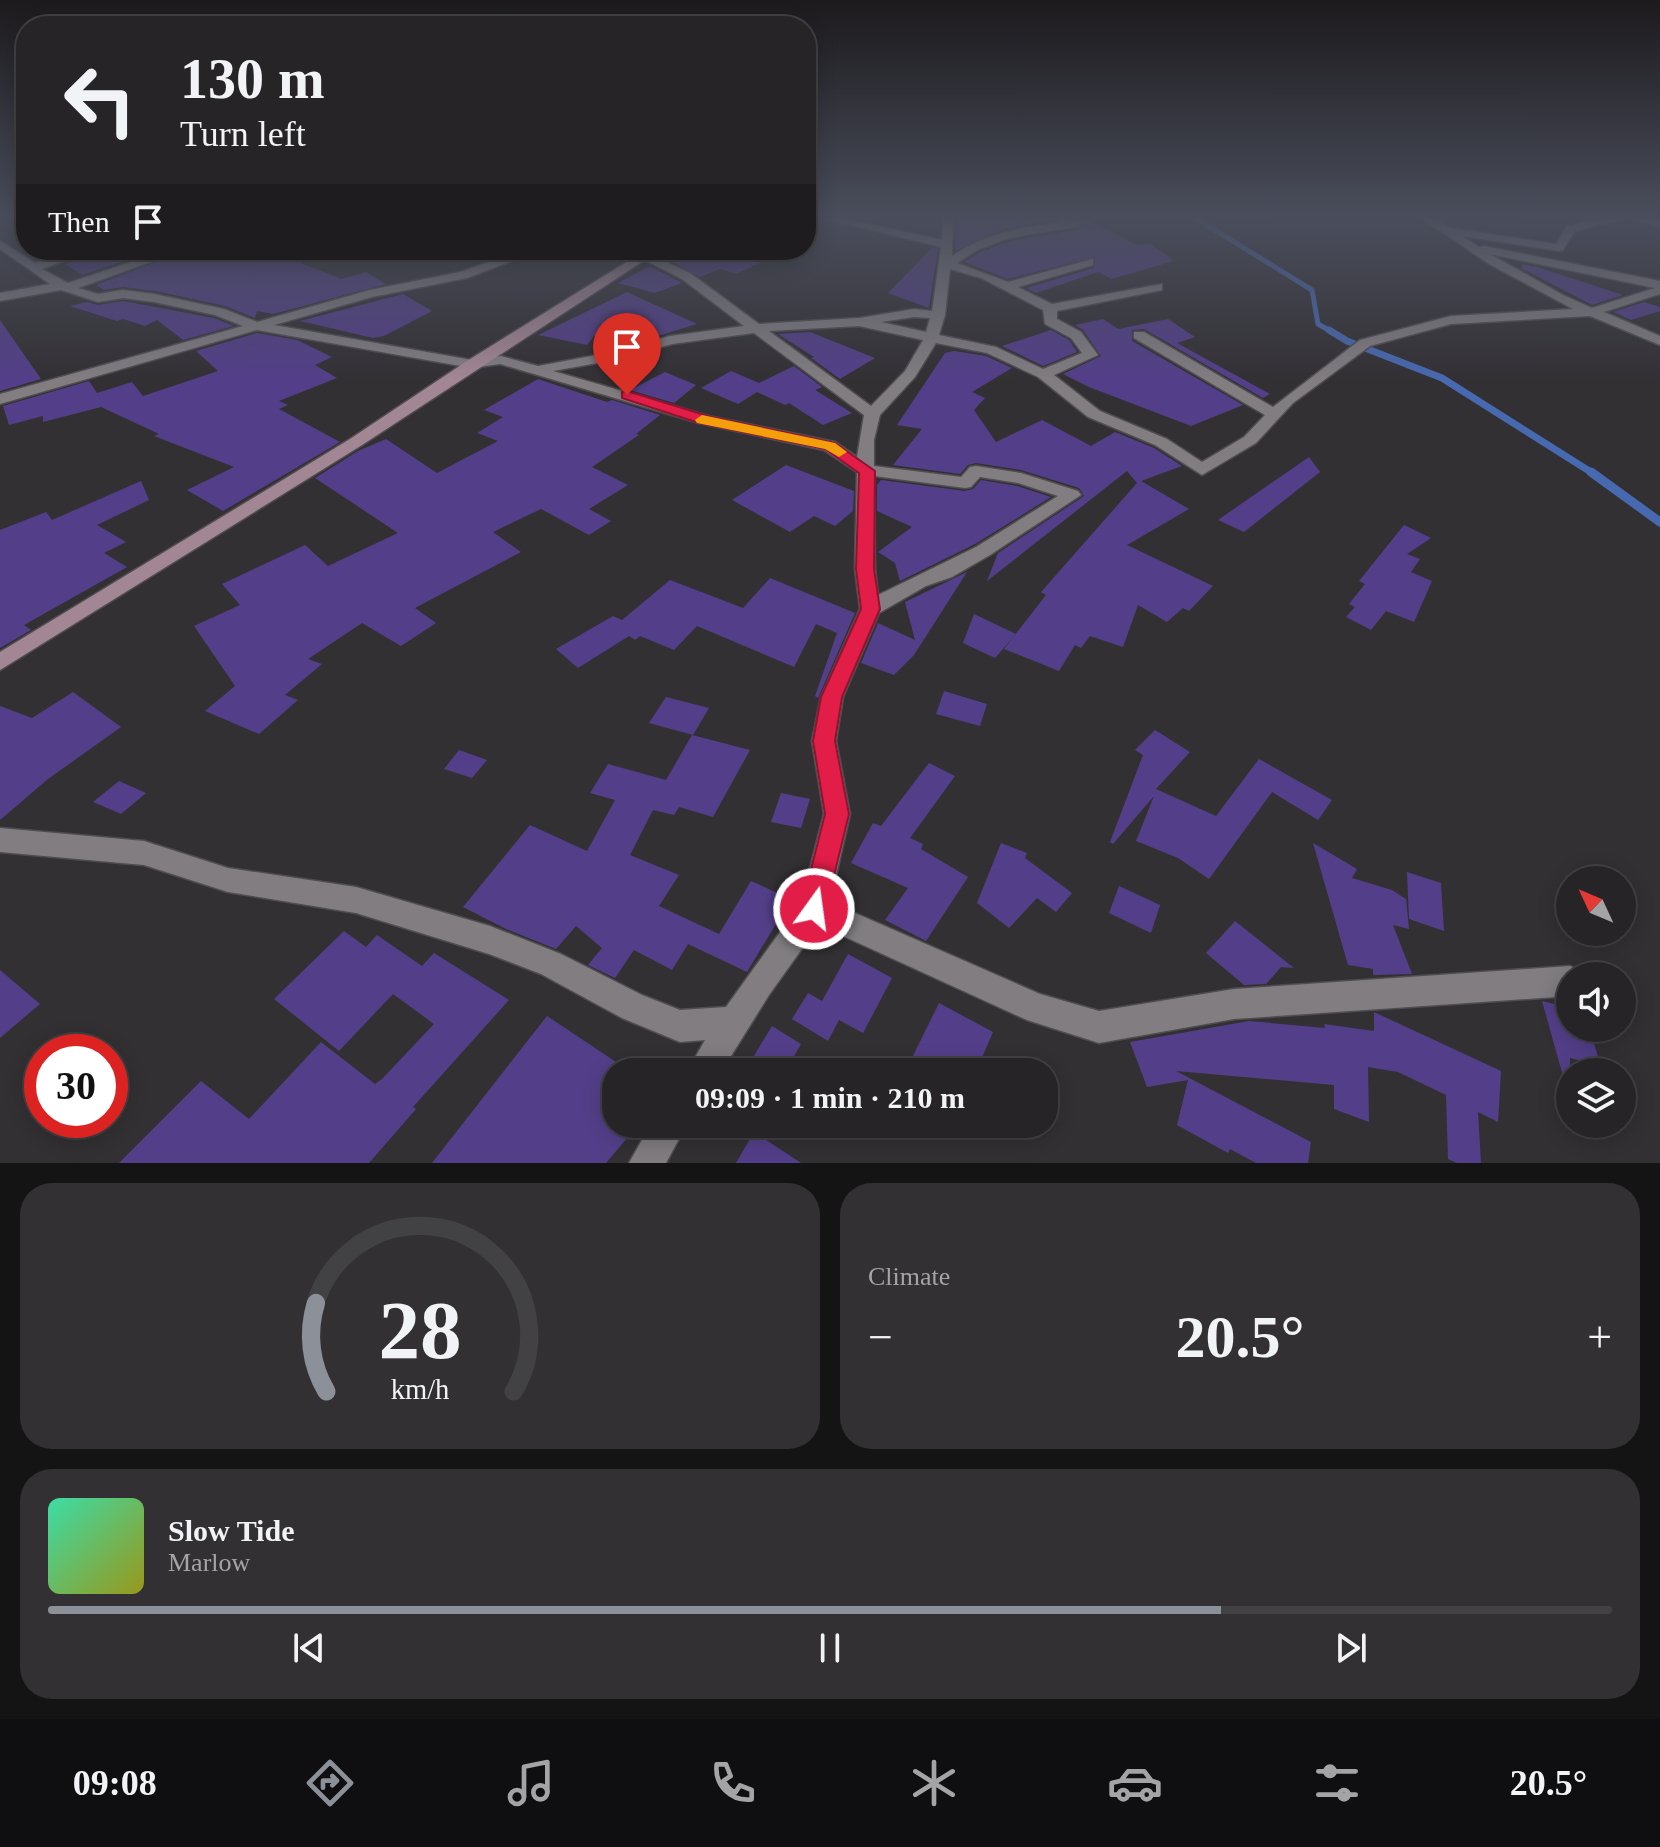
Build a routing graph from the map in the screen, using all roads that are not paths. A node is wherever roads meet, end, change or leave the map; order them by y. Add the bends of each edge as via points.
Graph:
1 (44, 273) edge
2 (106, 273) edge
3 (468, 273) edge
4 (611, 273) edge
5 (681, 273) edge
6 (945, 273) edge
7 (981, 273) edge
8 (1050, 273) edge
9 (1516, 273) edge
10 (1594, 273) edge
11 (1007, 286) junction
12 (64, 287) junction
13 (1158, 287) dead end
14 (1660, 287) edge
15 (0, 297) edge
16 (1634, 299) junction
17 (1660, 306) edge
18 (1050, 308) junction
19 (1592, 312) junction
20 (938, 315) junction
21 (859, 322) junction
22 (259, 327) junction
23 (753, 329) junction
24 (1139, 335) dead end
25 (931, 338) junction
26 (1660, 341) edge
27 (472, 364) junction
28 (537, 370) junction
29 (1043, 374) junction
30 (0, 399) edge
31 (872, 414) junction
32 (1276, 415) junction
33 (867, 471) junction
34 (870, 609) junction
35 (0, 662) edge
36 (0, 840) edge
37 (814, 909) junction
38 (1556, 982) edge
39 (734, 1022) junction
40 (712, 1058) edge
41 (661, 1138) edge
42 (646, 1163) edge

1 - 12 street
2 - 12 street
3 - 22 street via 370,294
4 - 27 street
5 - 23 street
6 - 20 street
7 - 11 street
8 - 11 street
9 - 19 street
10 - 14 street
11 - 18 street
12 - 15 street
12 - 22 street via 98,298 123,294 198,306
13 - 18 street
14 - 16 street
16 - 17 street
16 - 19 street
18 - 29 street via 1050,321 1076,335 1091,355
19 - 26 street
19 - 32 street via 1451,320 1365,343 1288,400
20 - 21 street via 914,313
20 - 25 street
21 - 23 street
21 - 25 street
22 - 27 street
22 - 30 street
23 - 28 street via 670,340
23 - 31 street
24 - 32 street
25 - 29 street via 991,350
25 - 31 street via 910,374
27 - 28 street via 501,360
27 - 35 street via 356,442
28 - 33 street via 705,420 829,446
29 - 32 street via 1094,414 1161,442 1202,470 1250,440
31 - 33 street
33 - 34 street via 865,569
33 - 34 street via 965,483 976,471 1021,478 1072,495 983,551
34 - 37 street via 832,697 824,741 837,814
36 - 39 street via 144,853 228,880 356,900 490,940 680,1026
37 - 38 street via 1038,1009 1099,1027 1234,1004
37 - 39 street
39 - 40 street
41 - 42 street

